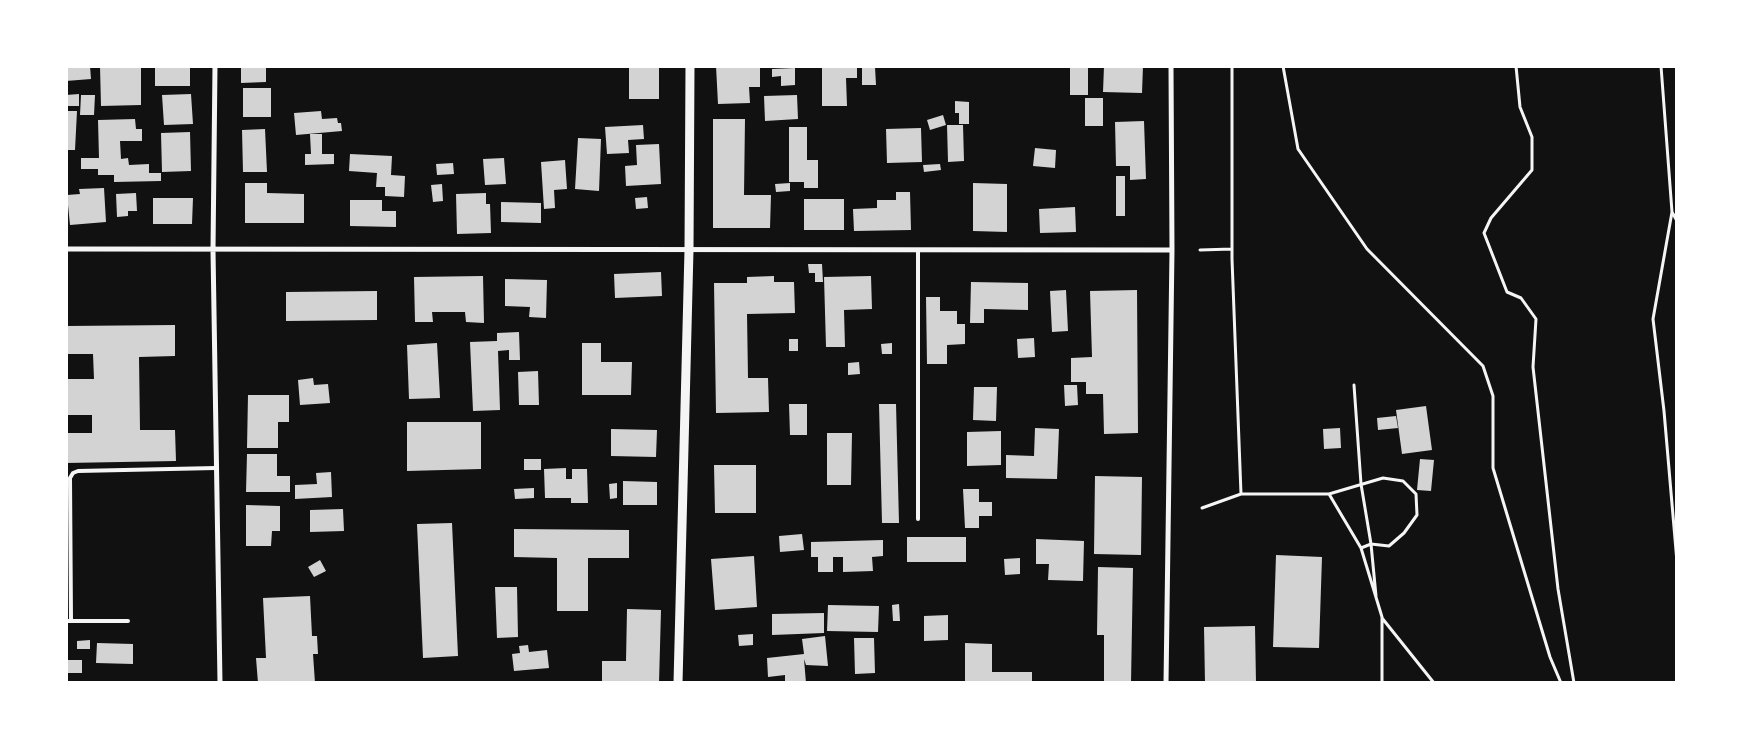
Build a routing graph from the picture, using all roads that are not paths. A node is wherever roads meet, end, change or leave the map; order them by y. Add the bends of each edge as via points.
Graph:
1 (215, 66) edge
2 (690, 66) edge
3 (1171, 66) edge
4 (66, 249) edge
5 (213, 250) junction
6 (689, 250) junction
7 (1172, 250) junction
8 (918, 251) junction
9 (216, 468) junction
10 (918, 519) dead end
11 (69, 621) edge
12 (128, 621) dead end
13 (220, 683) edge
14 (678, 683) edge
15 (1166, 683) edge

1 - 5 street
2 - 6 street
3 - 7 street
4 - 5 street
5 - 6 street
5 - 9 street
6 - 8 street
6 - 14 street
7 - 8 street
7 - 15 street
8 - 10 lane
9 - 11 lane via 73,473 70,478
9 - 13 street
11 - 12 lane

